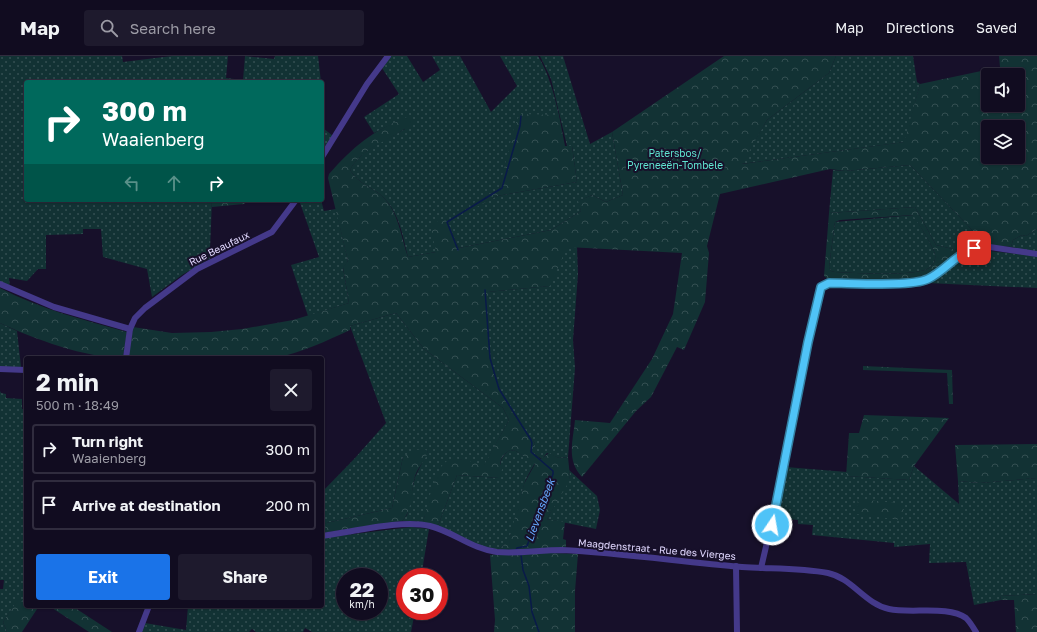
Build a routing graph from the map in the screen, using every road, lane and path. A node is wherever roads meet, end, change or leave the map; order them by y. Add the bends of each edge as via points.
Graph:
1 (388, 56) edge
2 (324, 154) edge
3 (294, 202) edge
4 (1037, 254) edge
5 (0, 284) edge
6 (130, 331) junction
7 (126, 356) edge
8 (0, 369) edge
9 (24, 370) edge
10 (324, 536) edge
11 (736, 566) junction
12 (761, 568) junction
13 (148, 608) edge
14 (139, 632) edge
15 (737, 632) edge
16 (976, 632) edge

1 - 2 street via 367,84
3 - 6 street, Rue Beaufaux via 272,232 184,277 135,318
4 - 12 street via 983,246 966,251 935,275 921,282 826,283 820,291 814,313 785,465
5 - 6 street via 54,307
6 - 7 street, Rue Beaufaux
8 - 9 street
10 - 11 street, Maagdenstraat - Rue des Vierges via 420,524 491,551 590,552
11 - 12 street, Maagdenstraat - Rue des Vierges
11 - 15 street
12 - 16 street, Maagdenstraat - Rue des Vierges via 830,574 851,584 883,608 906,612 950,612 968,620
13 - 14 street

